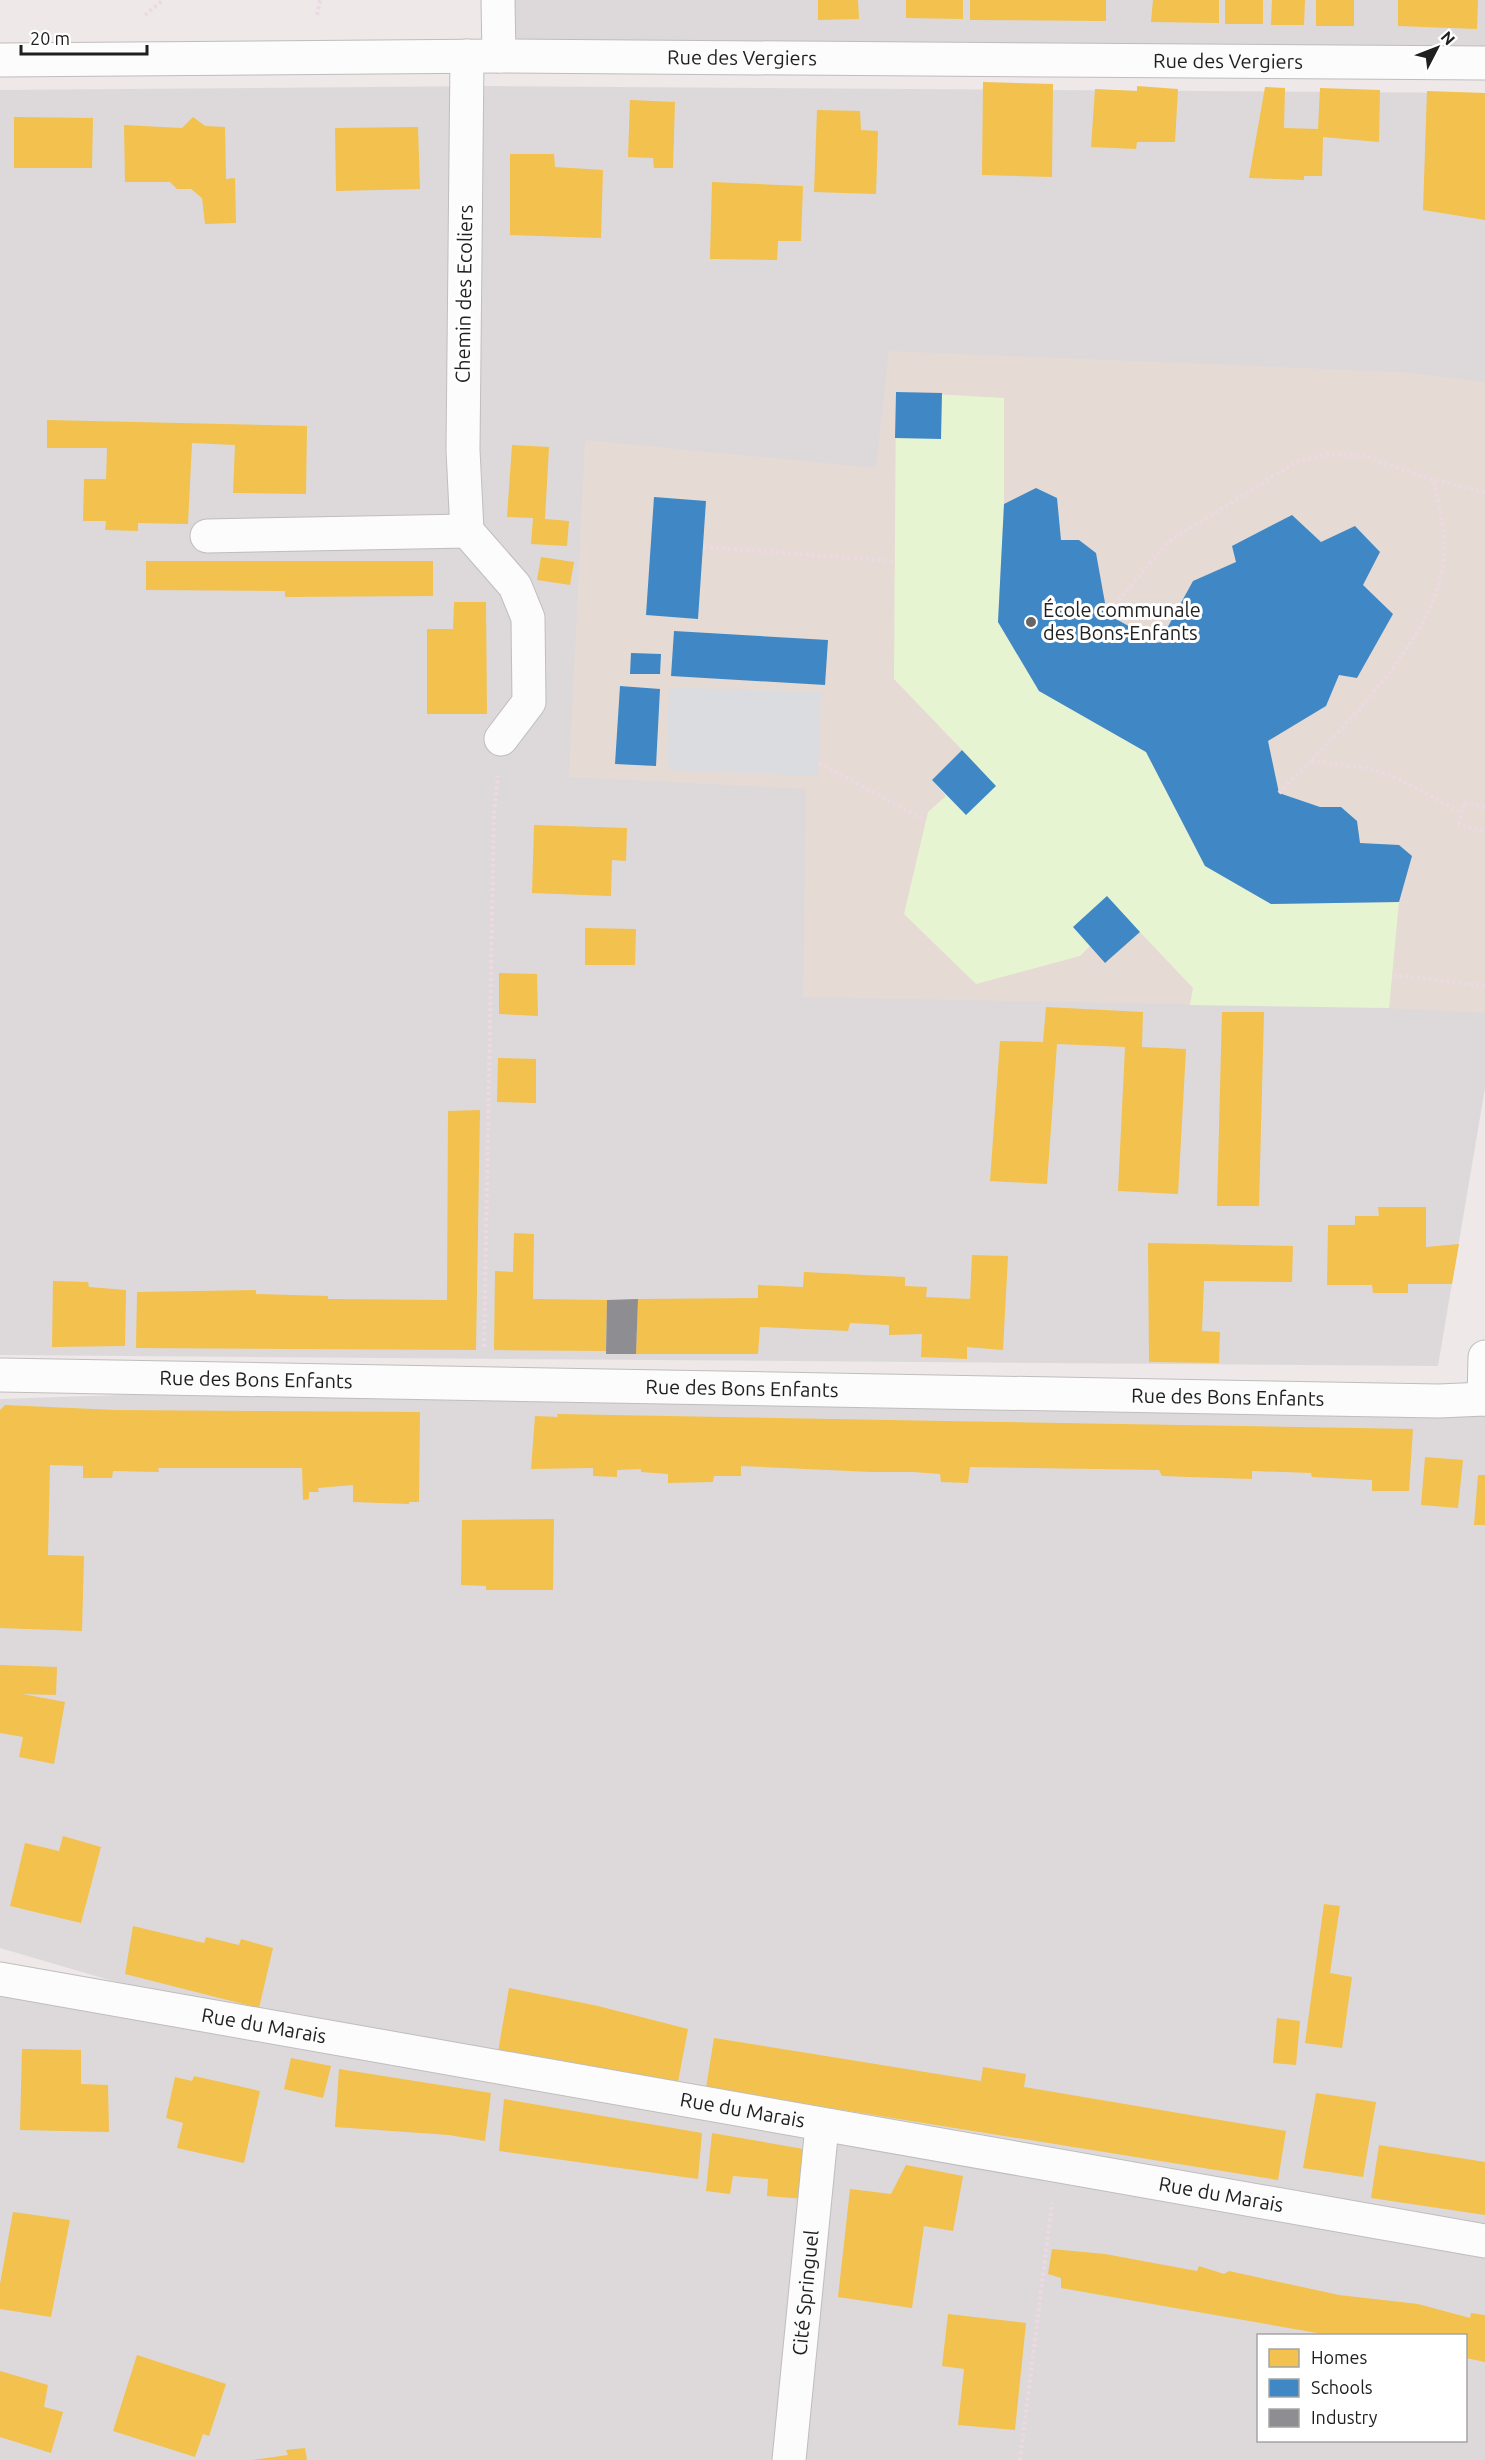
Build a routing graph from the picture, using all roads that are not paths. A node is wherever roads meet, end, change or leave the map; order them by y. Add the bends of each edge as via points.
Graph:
1 (498, 0) edge
2 (467, 56) junction
3 (499, 56) junction
4 (0, 60) edge
5 (1485, 63) edge
6 (467, 531) junction
7 (207, 536) dead end
8 (501, 739) road end
9 (1485, 1357) edge
10 (0, 1375) edge
11 (1484, 1399) edge
12 (0, 1979) edge
13 (822, 2126) junction
14 (1485, 2241) edge
15 (789, 2460) edge

1 - 3 street
2 - 3 street, Rue des Vergiers
2 - 4 street, Rue des Vergiers
2 - 6 street, Chemin des Ecoliers via 463,450
3 - 5 street, Rue des Vergiers
6 - 7 street
6 - 8 street via 515,586 528,618 529,702
9 - 11 street
10 - 11 street, Rue des Bons Enfants
12 - 13 street, Rue du Marais
13 - 14 street, Rue du Marais
13 - 15 street, Cité Springuel

